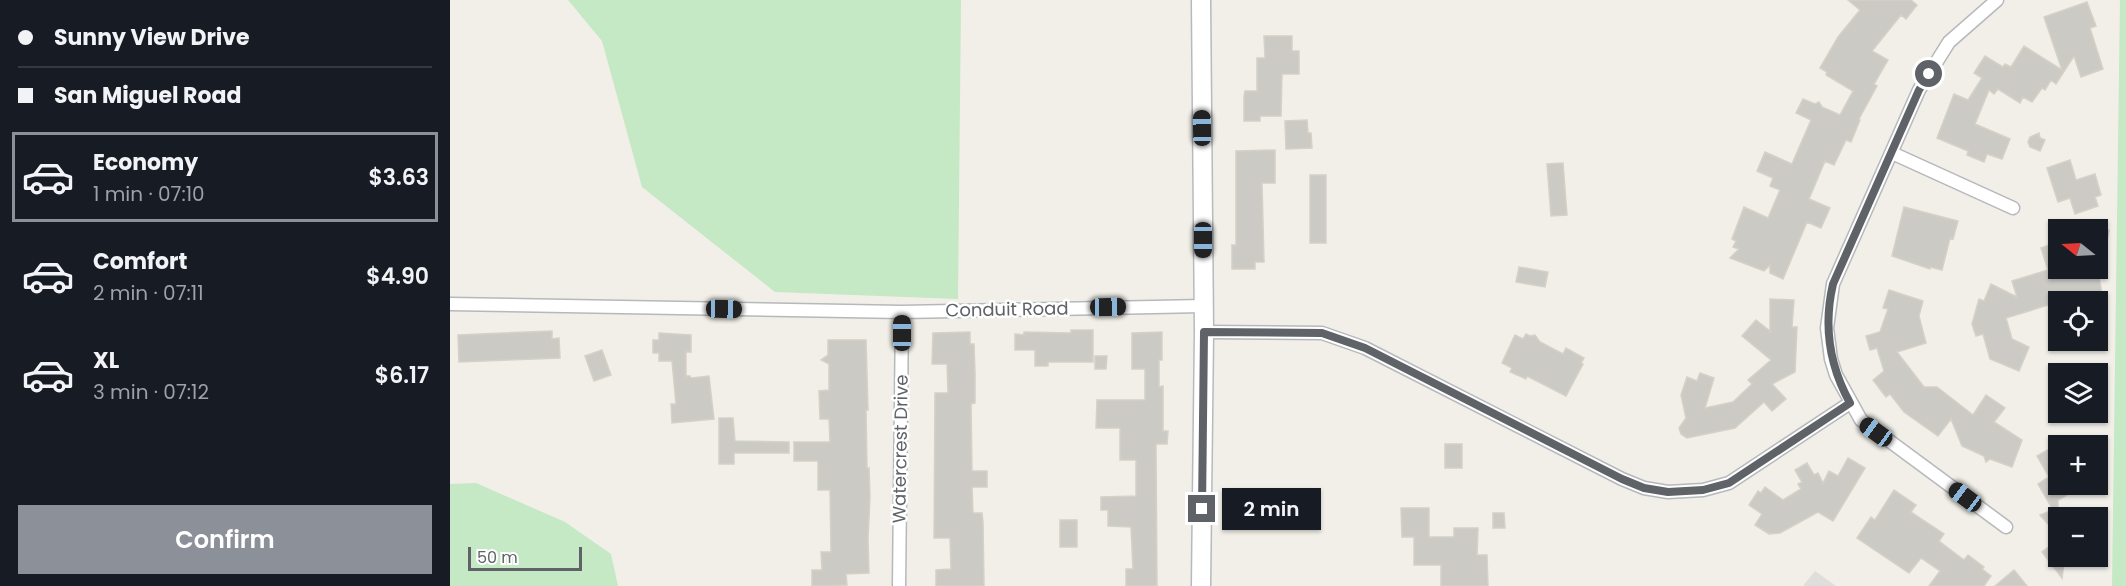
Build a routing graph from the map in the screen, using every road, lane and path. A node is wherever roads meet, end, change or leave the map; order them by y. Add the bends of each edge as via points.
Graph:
1 (1201, 0) edge
2 (1997, 0) edge
3 (1892, 153) junction
4 (2013, 208) dead end
5 (450, 304) edge
6 (1203, 306) junction
7 (902, 312) junction
8 (1204, 332) junction
9 (1850, 403) junction
10 (2006, 527) dead end
11 (899, 586) edge
12 (1201, 586) edge

1 - 6 street
2 - 3 street via 1949,42 1919,90
3 - 4 street
3 - 9 street via 1833,284 1830,299 1827,328 1831,359
5 - 7 street, Conduit Road
6 - 7 street, Conduit Road
6 - 8 street
7 - 11 street, Watercrest Drive
8 - 9 street via 1322,333 1365,348 1622,479 1668,492 1703,490 1729,483
8 - 12 street
9 - 10 street via 1861,420

